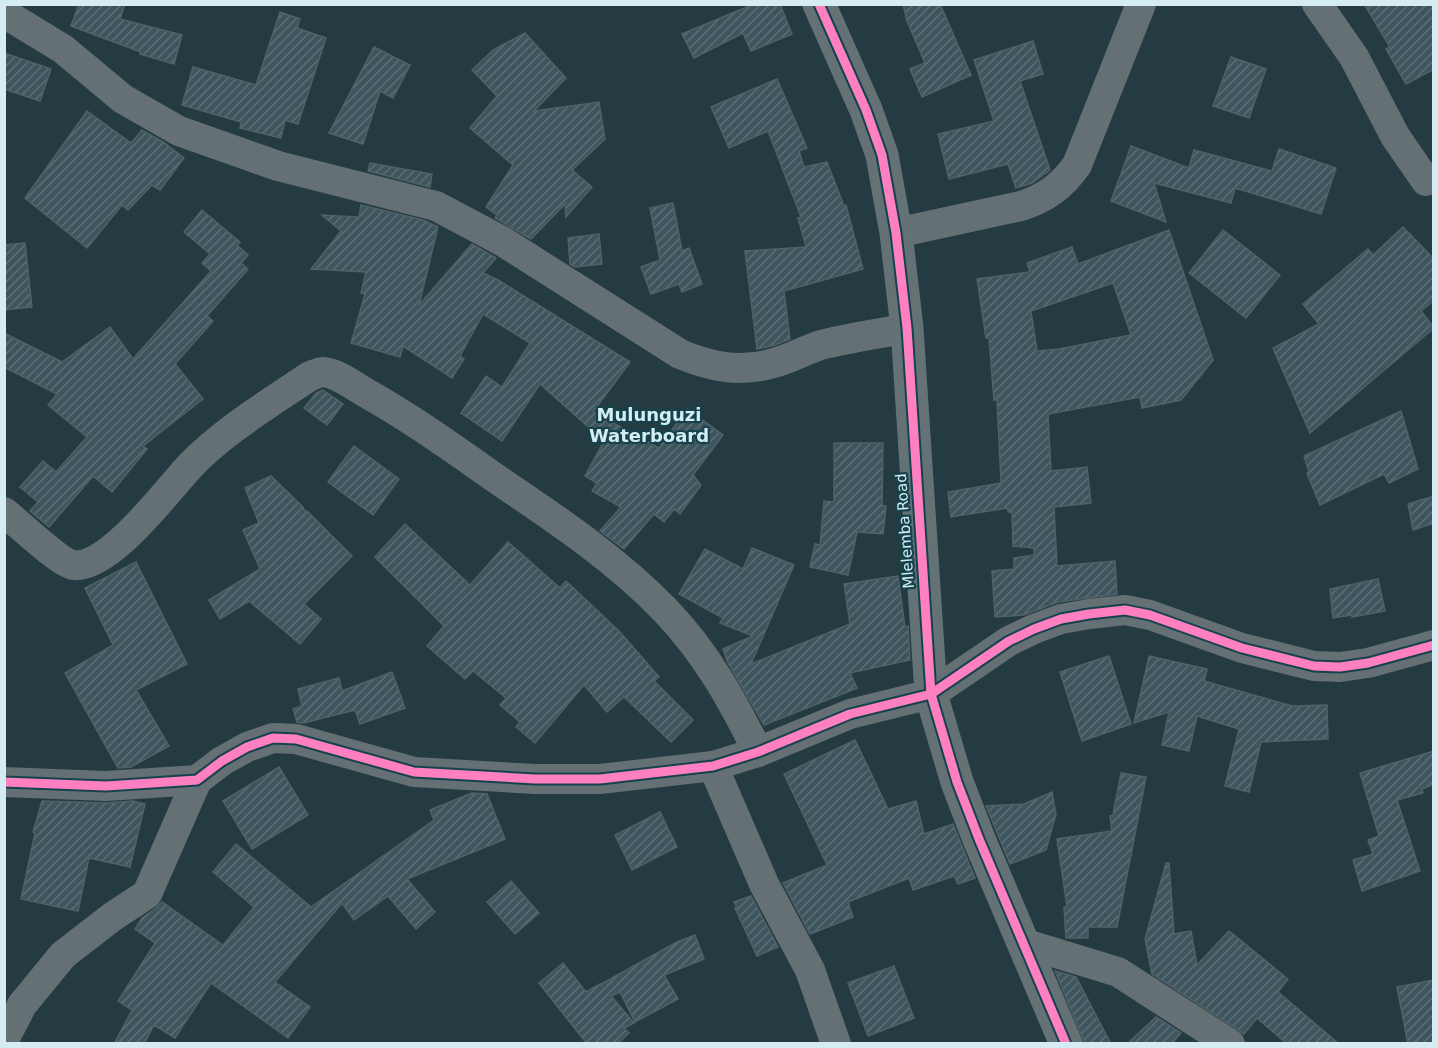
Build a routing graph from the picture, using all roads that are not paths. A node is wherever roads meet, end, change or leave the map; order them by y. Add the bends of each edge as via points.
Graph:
1 (819, 4) edge
2 (1141, 4) edge
3 (1317, 4) edge
4 (4, 13) edge
5 (1425, 181) dead end
6 (896, 233) junction
7 (907, 328) junction
8 (4, 512) edge
9 (1434, 645) edge
10 (931, 694) junction
11 (759, 752) junction
12 (713, 766) junction
13 (197, 780) junction
14 (4, 782) edge
15 (1023, 943) junction
16 (4, 1040) edge
17 (836, 1044) edge
18 (1066, 1044) edge
19 (1230, 1044) edge

1 - 6 street, Mlelemba Road via 867,110 882,155
2 - 6 street via 1077,165 1066,180 1039,200 1021,206
3 - 5 street via 1354,57 1395,136
4 - 7 street via 63,49 123,99 179,131 278,166 436,206 502,241 698,362 728,369 754,368 820,346
6 - 7 street, Mlelemba Road
7 - 10 street, Mlelemba Road
8 - 11 street via 71,565 102,557 192,465 240,424 310,376 321,372 334,375 392,408 530,502 636,583 702,651
9 - 10 street via 1368,663 1314,666 1242,648 1125,610 1089,614 1034,629
10 - 11 street via 850,714
10 - 15 street, Mlelemba Road via 957,782
11 - 12 street
12 - 13 street via 600,779 414,772 296,739 273,738 247,747
12 - 17 street via 764,884 810,970
13 - 14 street via 106,786
13 - 16 street via 147,894 63,955 22,1005
15 - 18 street, Mlelemba Road
15 - 19 street via 1118,972

